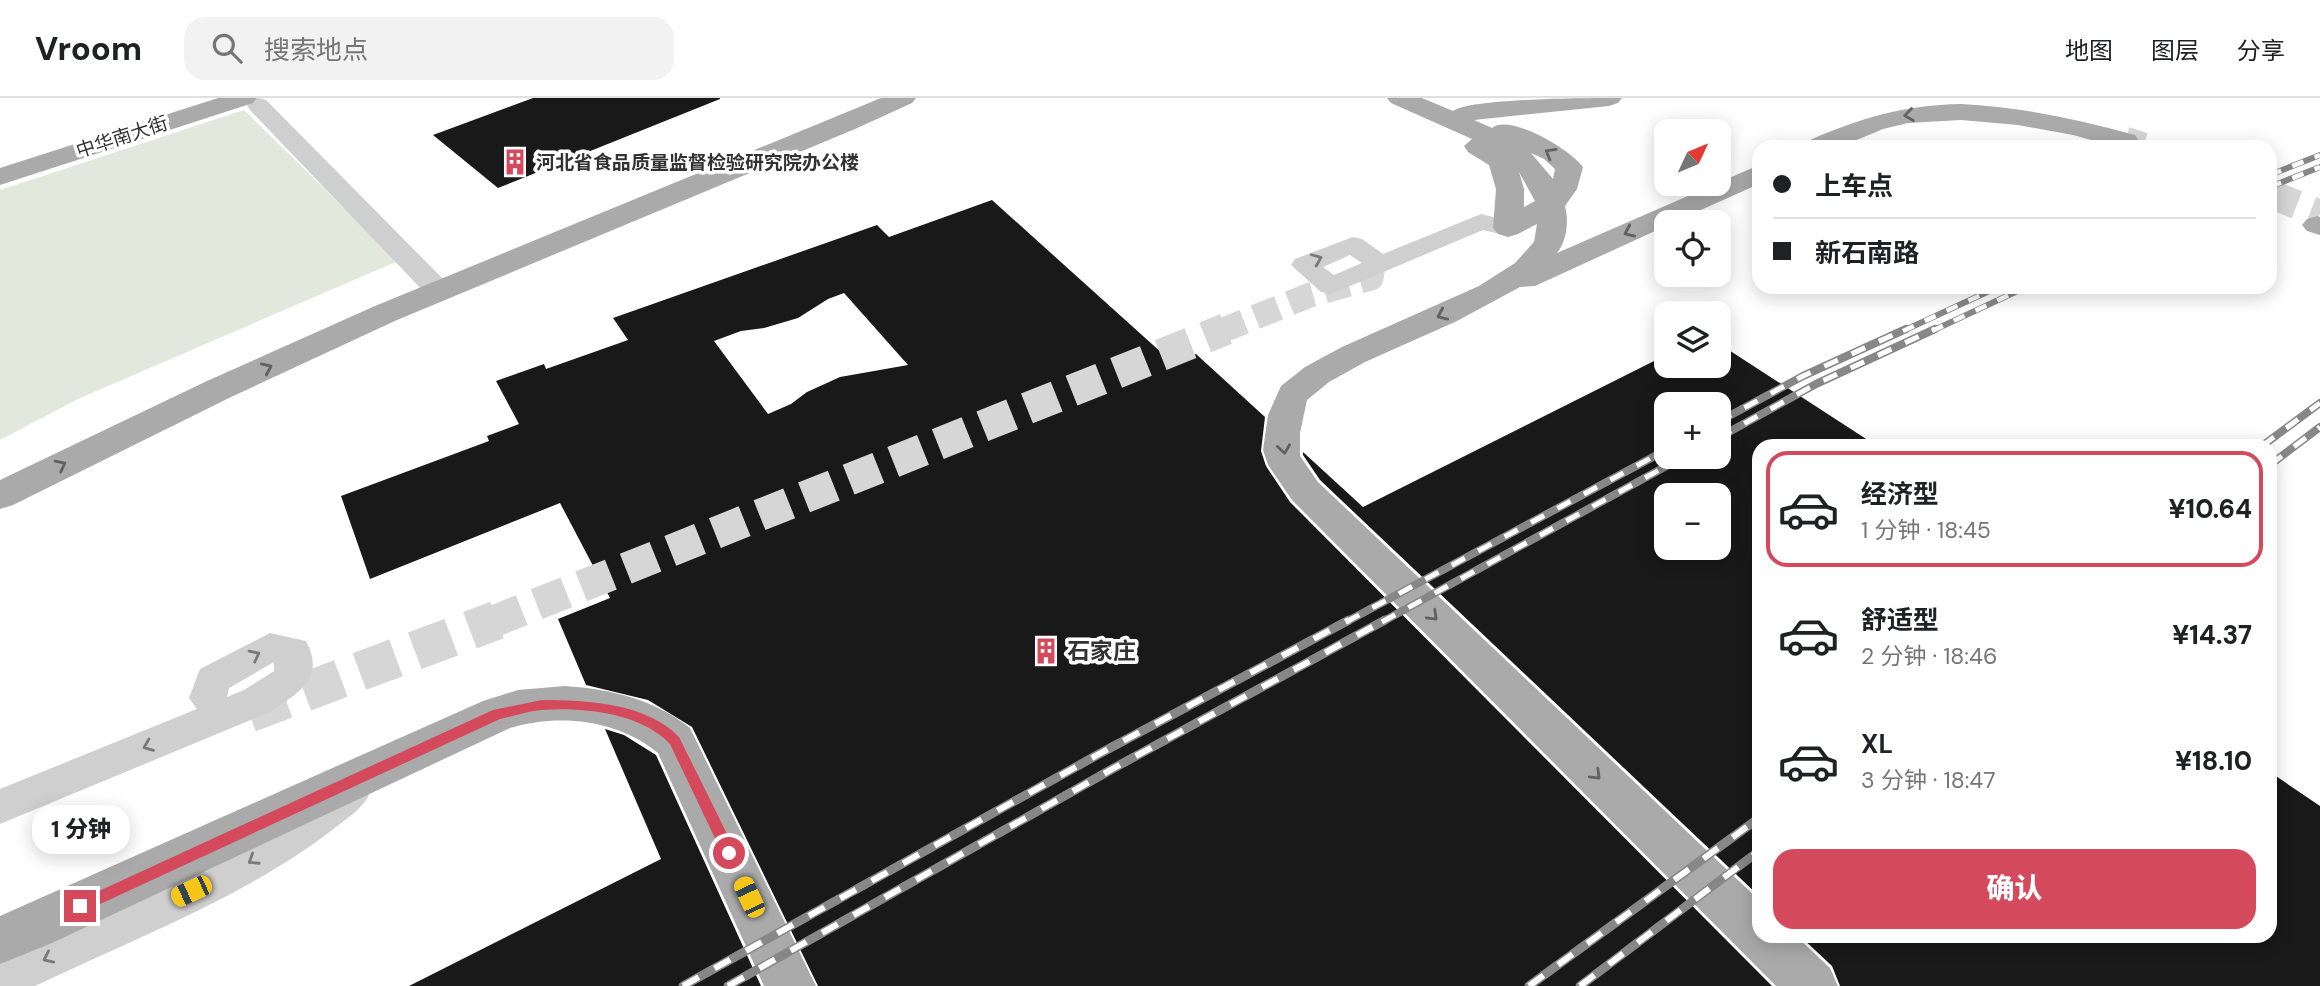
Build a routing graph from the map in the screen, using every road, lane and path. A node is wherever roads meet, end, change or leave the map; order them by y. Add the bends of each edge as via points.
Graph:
1 (221, 98) edge
2 (860, 98) edge
3 (903, 98) edge
4 (1372, 98) edge
5 (1609, 98) edge
6 (1952, 98) edge
7 (251, 102) edge
8 (1417, 105) edge
9 (1462, 113) junction
10 (2026, 119) junction
11 (1834, 140) edge
12 (2102, 140) edge
13 (0, 169) edge
14 (1752, 176) edge
15 (0, 177) edge
16 (1508, 228) junction
17 (1374, 260) dead end
18 (431, 282) junction
19 (1494, 292) junction
20 (1345, 298) dead end
21 (0, 469) edge
22 (0, 496) edge
23 (208, 698) dead end
24 (389, 764) junction
25 (0, 807) edge
26 (1752, 927) edge
27 (0, 940) edge
28 (1768, 943) edge
29 (0, 981) edge
30 (790, 986) edge
31 (1812, 986) edge

1 - 13 main road, 中华南大街
2 - 18 main road
3 - 18 main road via 747,166
4 - 8 main road
5 - 9 main road
6 - 10 main road
7 - 15 main road, 中华南大街
7 - 18 street
8 - 9 main road
8 - 16 main road via 1502,161 1510,189
8 - 19 main road via 1510,150 1531,168 1548,194 1555,224 1546,251
16 -> 9 main road via 1560,197 1569,182 1570,167 1555,153
10 -> 11 main road via 1908,115
10 - 12 main road
14 -> 19 main road
16 -> 17 street via 1481,222 1331,286 1304,265 1353,244
16 - 20 street
18 - 21 main road via 149,397
22 -> 18 main road
19 -> 26 main road via 1324,368 1292,394 1282,428 1282,456 1306,491
23 -> 25 street via 213,679 241,662 270,647 293,651 292,678 257,701
24 - 27 main road
24 -> 29 street via 308,825 239,869
24 - 30 main road via 522,707 588,706 650,723 674,741
28 - 31 main road

